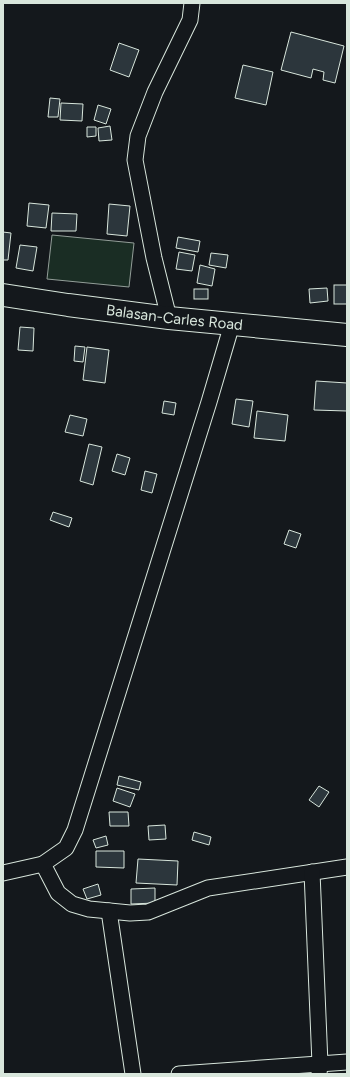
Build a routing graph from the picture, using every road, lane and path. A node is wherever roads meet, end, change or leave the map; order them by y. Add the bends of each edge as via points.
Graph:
1 (192, 3) edge
2 (3, 295) edge
3 (169, 318) junction
4 (232, 324) junction
5 (347, 335) edge
6 (43, 864) junction
7 (347, 867) edge
8 (312, 872) junction
9 (3, 873) edge
10 (109, 911) junction
11 (347, 1062) edge
12 (319, 1069) edge
13 (133, 1074) edge
14 (180, 1074) edge

1 - 3 street via 190,20 155,92 138,136 135,160 154,258
2 - 3 main road, Balasan-Carles Road
3 - 4 main road, Balasan-Carles Road
4 - 5 main road, Balasan-Carles Road
4 - 6 street via 74,830 66,848
6 - 9 street
6 - 10 street via 58,893 72,904
7 - 8 street
8 - 10 street via 208,888 148,912
8 - 12 street
10 - 13 street
11 - 12 street
12 - 14 street

